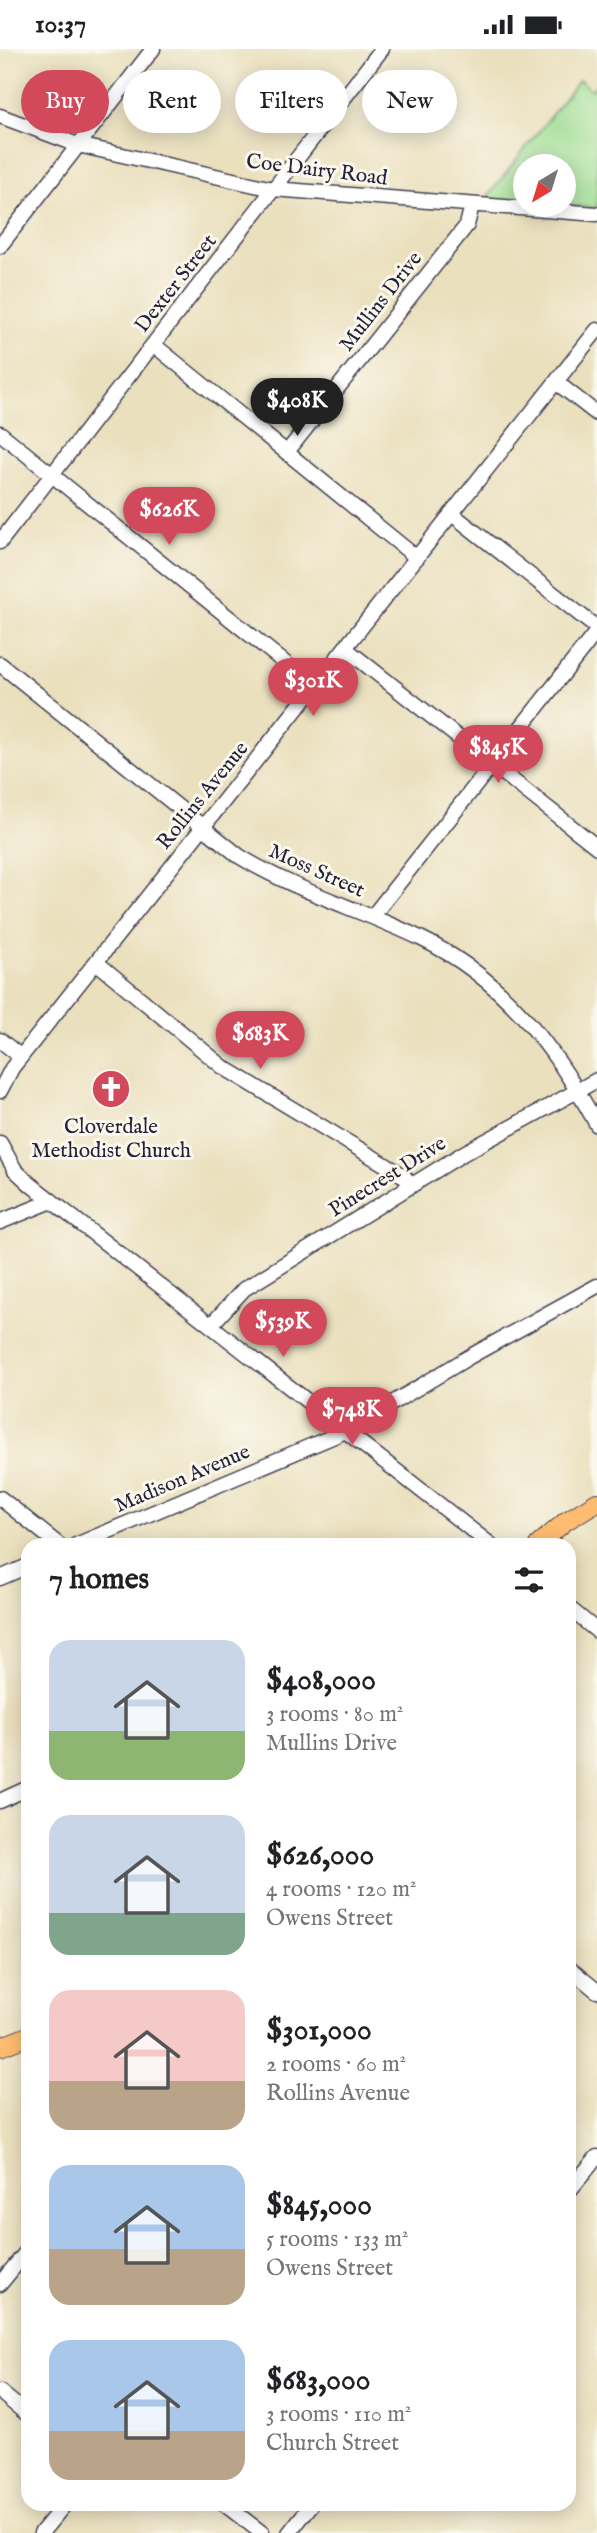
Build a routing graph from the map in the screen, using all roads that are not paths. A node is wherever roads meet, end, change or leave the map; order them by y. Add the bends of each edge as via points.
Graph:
1 (153, 49) edge
2 (382, 49) edge
3 (0, 115) edge
4 (78, 145) junction
5 (273, 190) junction
6 (472, 205) junction
7 (597, 214) edge
8 (0, 246) edge
9 (597, 330) edge
10 (154, 345) junction
11 (556, 382) junction
12 (597, 414) edge
13 (0, 433) edge
14 (287, 452) junction
15 (52, 475) junction
16 (452, 513) junction
17 (0, 542) edge
18 (417, 558) junction
19 (597, 629) edge
20 (346, 649) junction
21 (0, 664) edge
22 (316, 688) junction
23 (492, 764) junction
24 (202, 828) junction
25 (597, 847) edge
26 (372, 917) junction
27 (96, 962) junction
28 (0, 1041) edge
29 (21, 1057) junction
30 (597, 1080) edge
31 (578, 1090) junction
32 (0, 1091) edge
33 (597, 1125) edge
34 (0, 1143) edge
35 (411, 1186) junction
36 (52, 1201) junction
37 (0, 1222) edge
38 (597, 1286) edge
39 (211, 1325) junction
40 (346, 1431) junction
41 (0, 1499) edge
42 (597, 1502) edge
43 (50, 1538) edge
44 (93, 1538) edge
45 (482, 1538) edge
46 (546, 1538) edge
47 (21, 1569) edge
48 (0, 1578) edge
49 (576, 1614) edge
50 (597, 1631) edge
51 (21, 1791) edge
52 (0, 1801) edge
53 (576, 1974) edge
54 (597, 1991) edge
55 (21, 2039) edge
56 (0, 2047) edge
57 (597, 2157) edge
58 (576, 2182) edge
59 (21, 2258) edge
60 (0, 2284) edge
61 (0, 2392) edge
62 (21, 2409) edge
63 (59, 2511) edge
64 (233, 2511) edge
65 (307, 2511) edge
66 (41, 2533) edge
67 (262, 2533) edge
68 (289, 2533) edge

1 - 4 street
2 - 5 street, Dexter Street
3 - 4 street, Coe Dairy Road
4 - 5 street, Coe Dairy Road
4 - 8 street
5 - 6 street, Coe Dairy Road
5 - 10 street, Dexter Street
6 - 7 street, Coe Dairy Road
6 - 14 street, Mullins Drive via 467,225
9 - 11 street, Rollins Avenue
10 - 14 street
10 - 15 street, Dexter Street
11 - 12 street
11 - 16 street, Rollins Avenue
13 - 15 street
14 - 18 street
15 - 17 street, Dexter Street
15 - 22 street
16 - 18 street, Rollins Avenue
16 - 19 street
18 - 20 street, Rollins Avenue
19 - 23 street
20 - 22 street, Rollins Avenue
20 - 23 street
21 - 24 street, Moss Street
22 - 24 street, Rollins Avenue
23 - 25 street
23 - 26 street
24 - 26 street, Moss Street via 257,867
24 - 27 street, Rollins Avenue
26 - 31 street, Moss Street via 439,947 504,994 534,1025
27 - 29 street, Rollins Avenue
27 - 35 street via 223,1067 404,1176
28 - 29 street
29 - 32 street, Rollins Avenue
30 - 31 street, Pinecrest Drive
31 - 33 street, Moss Street
31 - 35 street, Pinecrest Drive
34 - 36 street via 15,1170
35 - 39 street, Pinecrest Drive via 244,1289
36 - 37 street
36 - 39 street
38 - 40 street, Madison Avenue
39 - 40 street
40 - 44 street, Madison Avenue
40 - 45 street
41 - 43 street
42 - 46 main road
47 - 48 street
49 - 50 street
51 - 52 street
53 - 54 street
55 - 56 main road
57 - 58 street
59 - 60 street
61 - 62 street
63 - 66 street
64 - 67 street
65 - 68 street

